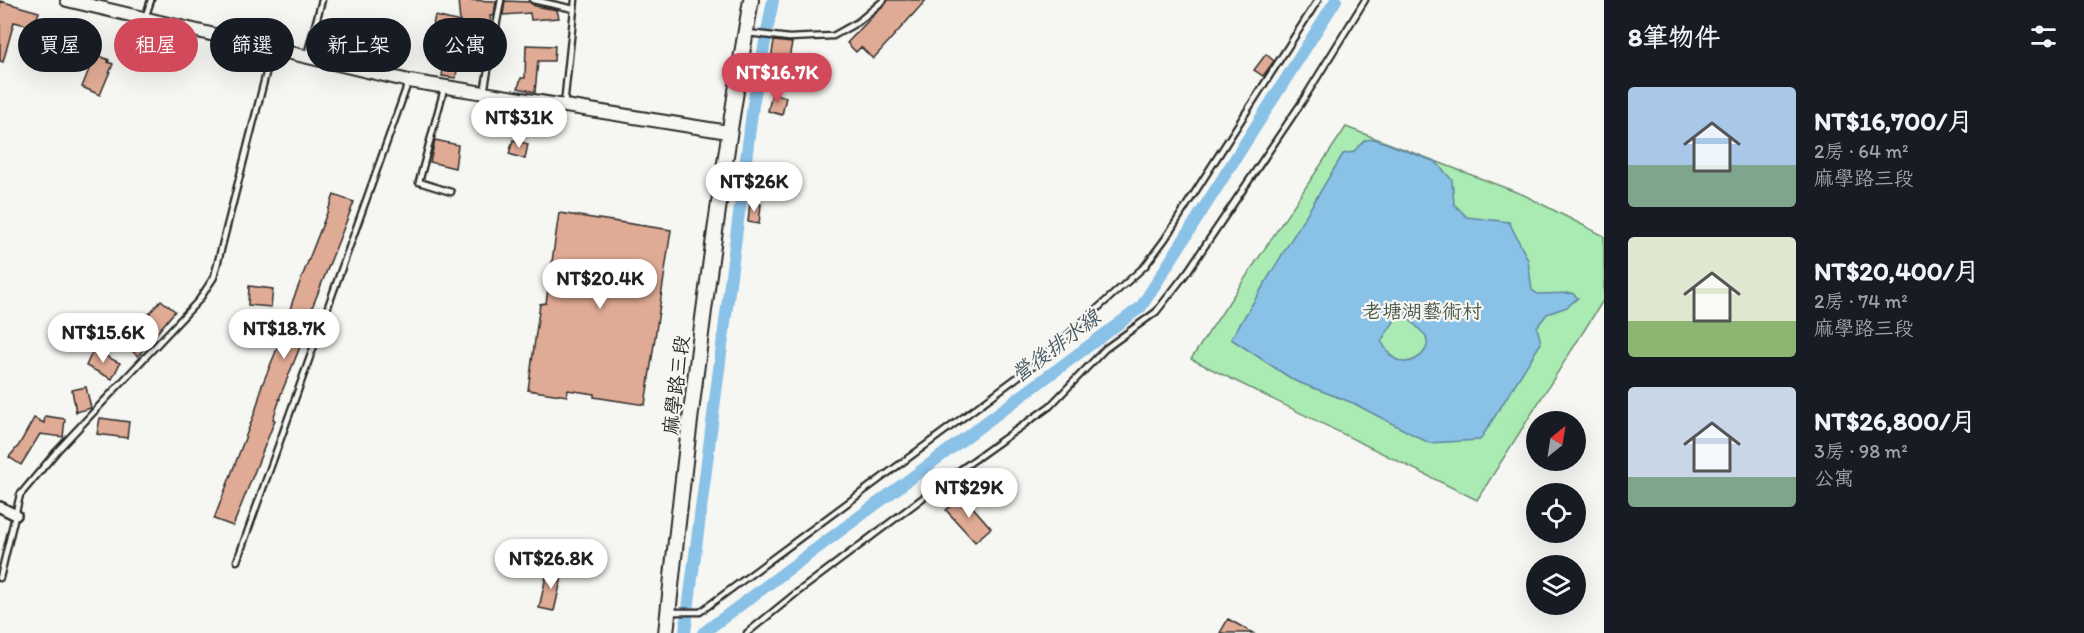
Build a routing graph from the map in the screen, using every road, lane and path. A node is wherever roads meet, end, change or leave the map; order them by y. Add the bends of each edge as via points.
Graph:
1 (68, 0) edge
2 (151, 0) edge
3 (322, 0) edge
4 (501, 0) edge
5 (533, 0) edge
6 (575, 0) edge
7 (751, 0) edge
8 (884, 0) edge
9 (1318, 0) edge
10 (1365, 0) edge
11 (83, 2) edge
12 (574, 9) junction
13 (145, 18) joint
14 (317, 18) edge
15 (745, 32) junction
16 (294, 55) edge
17 (306, 57) edge
18 (266, 72) edge
19 (371, 72) edge
20 (410, 81) junction
21 (445, 87) junction
22 (483, 93) junction
23 (564, 106) junction
24 (728, 132) junction
25 (451, 192) dead end
26 (0, 507) edge
27 (16, 515) junction
28 (237, 561) dead end
29 (0, 578) edge
30 (668, 612) junction
31 (666, 633) edge
32 (747, 633) edge

1 - 11 street
2 - 13 lane
3 - 14 lane
4 - 22 lane
5 - 12 lane
6 - 12 lane
7 - 15 main road, 麻學路三段
8 - 15 lane via 833,36 789,38
9 - 30 lane via 1145,266 1034,365 700,612
10 - 32 lane via 1302,102 1156,312 1105,349 1050,406
11 - 13 street
12 - 23 lane
15 - 24 main road, 麻學路三段
16 - 17 street
18 - 27 lane via 214,277 199,300 49,460 20,495
19 - 20 street
20 - 21 street
20 - 28 lane
21 - 22 street
21 - 25 lane via 420,182
22 - 23 street
23 - 24 street
24 - 30 main road, 麻學路三段
26 - 27 street
27 - 29 lane
30 - 31 main road, 麻學路三段

